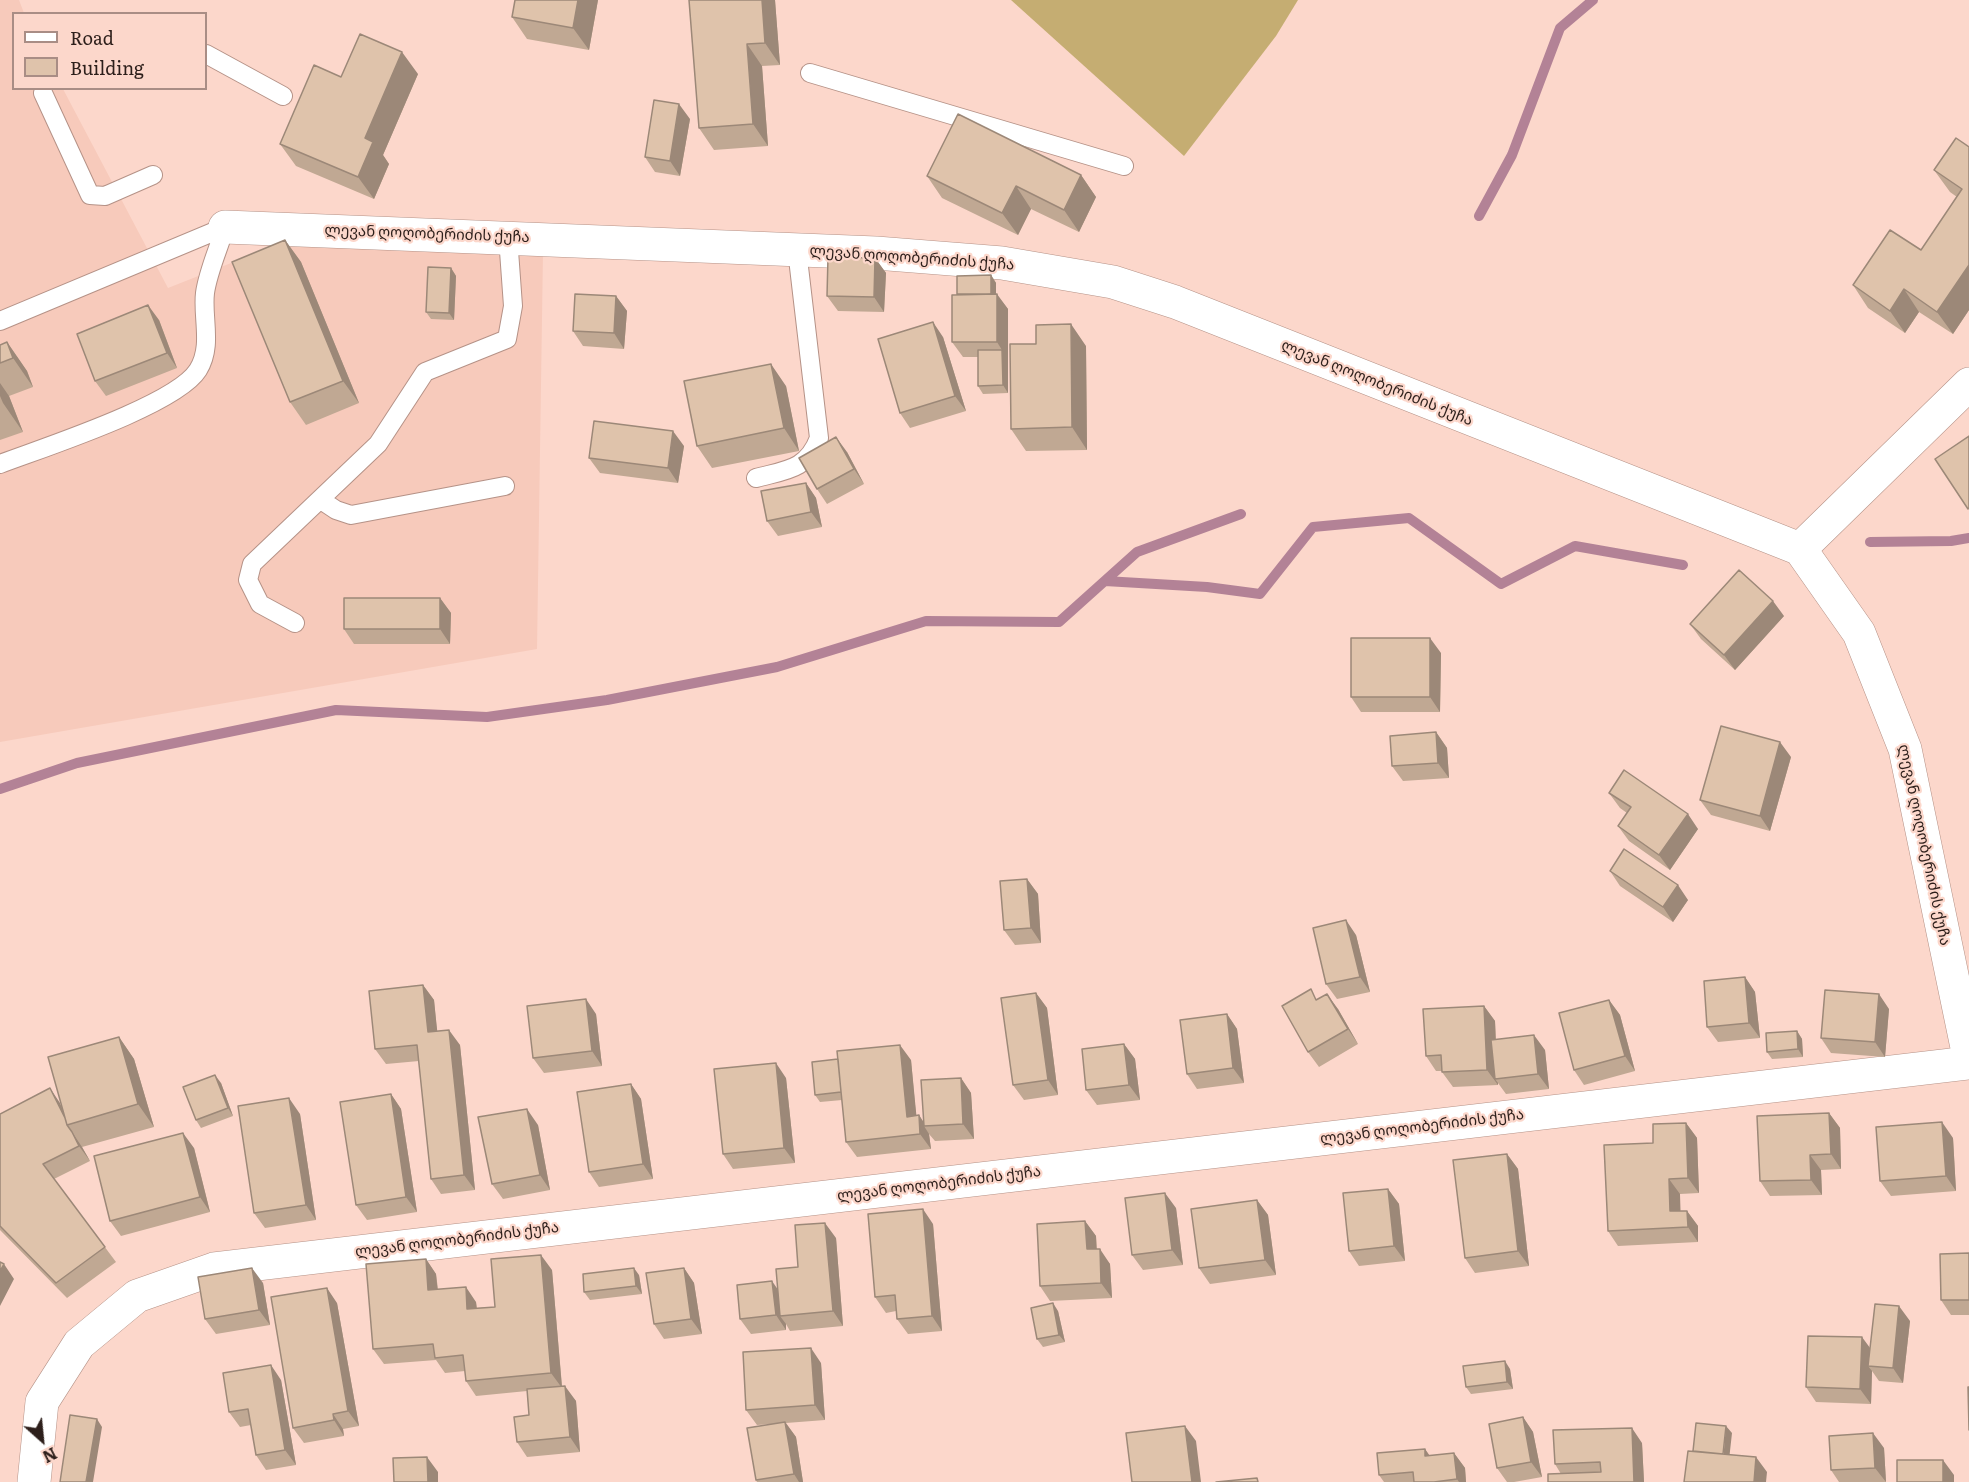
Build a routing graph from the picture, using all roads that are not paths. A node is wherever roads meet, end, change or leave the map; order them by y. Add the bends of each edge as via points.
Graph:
1 (207, 55) edge
2 (810, 73) dead end
3 (43, 93) dead end
4 (283, 96) dead end
5 (1124, 166) dead end
6 (153, 175) dead end
7 (225, 227) junction
8 (508, 237) junction
9 (798, 250) junction
10 (0, 321) edge
11 (1969, 384) edge
12 (0, 464) edge
13 (756, 477) dead end
14 (506, 486) dead end
15 (321, 500) junction
16 (1800, 549) junction
17 (295, 623) dead end
18 (1962, 991) edge
19 (1969, 1057) edge
20 (1969, 1063) edge
21 (34, 1482) edge

1 - 4 lane
2 - 5 lane
3 - 6 lane via 90,195 105,196
7 - 8 street, ლევან ღოღობერიძის ქუჩა
7 - 10 lane
7 - 12 lane via 205,293 205,352 198,371 177,389 123,417
8 - 9 street, ლევან ღოღობერიძის ქუჩა
8 - 15 lane via 513,306 507,339 425,372 378,444
9 - 13 lane via 819,438 813,453 798,467
9 - 16 street, ლევან ღოღობერიძის ქუჩა via 1002,262 1113,282 1175,302
11 - 16 street
14 - 15 lane via 351,515
15 - 17 lane via 252,564 248,580 260,604
16 - 18 street, ლევან ღოღობერიძის ქუჩა via 1859,633 1905,749
18 - 19 street, ლევან ღოღობერიძის ქუჩა
20 - 21 street, ლევან ღოღობერიძის ქუჩა via 214,1269 137,1296 79,1344 42,1402

